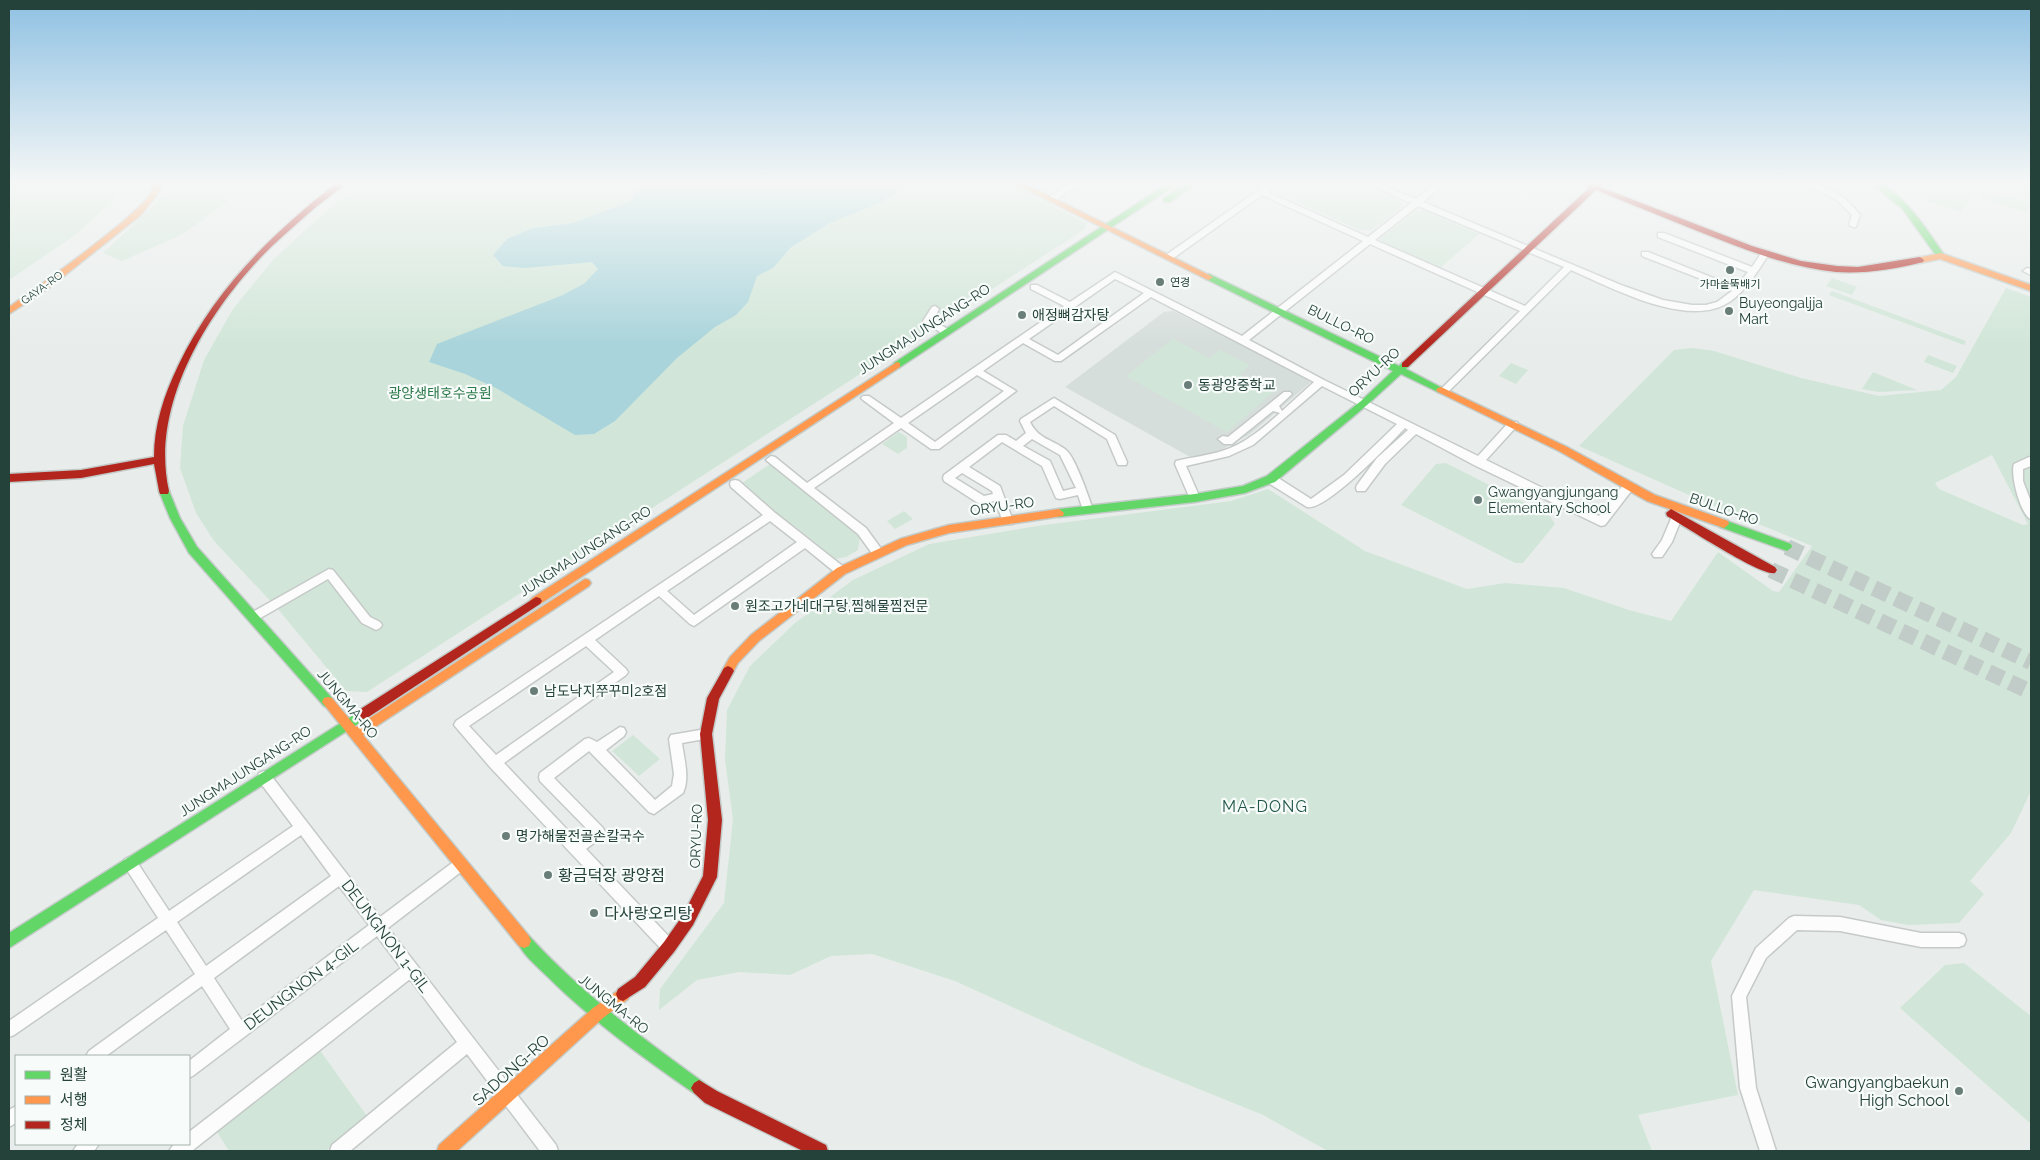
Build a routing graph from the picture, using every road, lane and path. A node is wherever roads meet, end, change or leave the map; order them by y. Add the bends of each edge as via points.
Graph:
1 (109, 236) edge
2 (279, 236) edge
3 (1094, 236) edge
4 (1112, 236) edge
5 (1126, 236) edge
6 (1199, 236) edge
7 (1359, 236) edge
8 (1376, 236) edge
9 (1495, 236) edge
10 (1543, 236) edge
11 (1664, 236) edge
12 (1722, 236) edge
13 (1924, 236) edge
14 (1370, 241) junction
15 (1528, 250) junction
16 (1644, 254) dead end
17 (1765, 254) junction
18 (1941, 256) junction
19 (1169, 257) junction
20 (1569, 267) junction
21 (1752, 270) junction
22 (1034, 287) junction
23 (2031, 288) edge
24 (1737, 290) junction
25 (1483, 291) junction
26 (1150, 293) junction
27 (1070, 306) junction
28 (935, 309) dead end
29 (1526, 310) junction
30 (9, 311) edge
31 (1280, 311) junction
32 (946, 332) junction
33 (1023, 339) junction
34 (1243, 340) junction
35 (1399, 369) junction
36 (977, 371) junction
37 (1321, 382) junction
38 (1444, 390) junction
39 (1287, 394) dead end
40 (866, 398) junction
41 (1364, 403) junction
42 (1272, 407) junction
43 (1284, 413) junction
44 (900, 423) junction
45 (1403, 424) junction
46 (1513, 424) junction
47 (1414, 430) junction
48 (1031, 434) junction
49 (1223, 439) dead end
50 (1016, 446) junction
51 (158, 460) junction
52 (772, 460) junction
53 (1122, 462) dead end
54 (1478, 462) junction
55 (2031, 462) edge
56 (962, 468) junction
57 (9, 478) edge
58 (1271, 479) junction
59 (735, 484) junction
60 (1628, 487) junction
61 (807, 488) junction
62 (1361, 488) dead end
63 (1082, 491) junction
64 (999, 497) junction
65 (1196, 498) junction
66 (1650, 498) junction
67 (1088, 510) junction
68 (770, 515) junction
69 (2030, 515) edge
70 (1677, 517) junction
71 (1008, 521) junction
72 (804, 543) junction
73 (1787, 546) tunnel mouth
74 (878, 553) junction
75 (1658, 554) dead end
76 (1771, 570) tunnel mouth
77 (841, 571) junction
78 (659, 590) junction
79 (253, 616) junction
80 (376, 625) dead end
81 (587, 639) junction
82 (347, 724) junction
83 (620, 732) dead end
84 (355, 734) junction
85 (706, 734) junction
86 (597, 750) junction
87 (495, 763) junction
88 (264, 777) junction
89 (302, 826) junction
90 (576, 849) junction
91 (130, 863) junction
92 (461, 864) junction
93 (341, 877) junction
94 (167, 920) junction
95 (379, 927) junction
96 (1959, 940) dead end
97 (9, 941) edge
98 (669, 947) junction
99 (411, 969) junction
100 (204, 976) junction
101 (598, 1013) junction
102 (9, 1030) edge
103 (240, 1031) junction
104 (468, 1043) junction
105 (95, 1055) edge
106 (190, 1069) edge
107 (508, 1095) junction
108 (190, 1141) edge
109 (338, 1151) edge
110 (445, 1151) edge
111 (550, 1151) edge
112 (820, 1151) edge
113 (1768, 1151) edge

1 - 30 street, GAYA-RO via 47,286
2 - 51 street, JUNGMA-RO via 212,311 182,366 164,412
3 - 32 street, JUNGMAJUNGANG-RO
4 - 22 street, JUNGMAJUNGANG-RO
5 - 19 street, BULLO-RO
6 - 19 street
7 - 14 street
8 - 14 street
9 - 15 street
10 - 15 street, ORYU-RO
11 - 21 street
12 - 17 street
13 - 18 street
14 - 25 street
14 - 31 street
15 - 20 street
15 - 25 street, ORYU-RO
16 - 24 street
17 - 18 street via 1837,270 1885,267
17 - 21 street
18 - 23 street
19 - 31 street, BULLO-RO
20 - 24 street via 1656,302 1674,306 1713,306 1732,297
20 - 29 street
21 - 24 street
22 - 27 street
22 - 40 street, JUNGMAJUNGANG-RO
25 - 29 street
25 - 35 street, ORYU-RO
26 - 27 street via 1115,275
26 - 33 street via 1058,359
26 - 34 street
27 - 33 street
28 - 32 street via 928,321
29 - 38 street
31 - 34 street
31 - 35 street, BULLO-RO
32 - 82 street, JUNGMAJUNGANG-RO
33 - 36 street
34 - 37 street
35 - 38 street, BULLO-RO
35 - 41 street, ORYU-RO
36 - 44 street
36 - 44 street via 1012,391 935,447
37 - 41 street
37 - 43 street
38 - 46 street, BULLO-RO
39 - 42 street
40 - 44 street
40 - 52 street, JUNGMAJUNGANG-RO
41 - 45 street
41 - 58 street, ORYU-RO
42 - 43 street
42 - 49 street via 1228,442
43 - 65 street via 1240,448 1180,464
44 - 61 street
45 - 47 street
45 - 58 street via 1349,476 1311,504
46 - 54 street
46 - 60 street, BULLO-RO
47 - 54 street
47 - 62 street via 1381,461
48 - 50 street
48 - 53 street via 1025,422 1054,401 1111,437
48 - 63 street via 1064,453
50 - 56 street via 1002,437
50 - 63 street via 1046,464 1060,495
51 - 57 street via 81,474
51 - 79 street, JUNGMA-RO via 167,502 193,550
52 - 59 street, JUNGMAJUNGANG-RO
52 - 61 street
54 - 60 street via 1601,522
55 - 69 street via 2018,467 2018,481
56 - 64 street via 996,489
56 - 64 street via 948,478 982,500
58 - 65 street, ORYU-RO via 1245,490
59 - 68 street
59 - 84 street, JUNGMAJUNGANG-RO
60 - 66 street, BULLO-RO
61 - 74 street via 862,531
63 - 67 street
64 - 71 street
65 - 67 street, ORYU-RO
66 - 70 street, BULLO-RO
66 - 73 street, BULLO-RO
67 - 71 street, ORYU-RO
68 - 72 street
68 - 78 street
70 - 75 street
70 - 76 street, BULLO-RO
71 - 74 street, ORYU-RO via 949,529
72 - 77 street
72 - 78 street via 694,621
74 - 77 street, ORYU-RO
77 - 85 street, ORYU-RO via 781,616 734,660 712,698
78 - 81 street
79 - 80 street via 329,573 366,620
79 - 82 street, JUNGMA-RO
81 - 87 street via 622,672
81 - 87 street via 460,725
82 - 84 street, JUNGMA-RO
82 - 88 street, JUNGMAJUNGANG-RO
83 - 86 street
84 - 92 street, JUNGMA-RO
85 - 86 street via 675,739 680,774 678,789 654,808
85 - 98 street, ORYU-RO via 715,820 710,877 688,920
86 - 90 street via 589,743 546,777 598,832
87 - 90 street
88 - 89 street, DEUNGNON 1-GIL
88 - 91 street, JUNGMAJUNGANG-RO
89 - 93 street, DEUNGNON 1-GIL
89 - 94 street
90 - 98 street
91 - 94 street
91 - 97 street, JUNGMAJUNGANG-RO
92 - 95 street, DEUNGNON 4-GIL
92 - 101 street, JUNGMA-RO via 527,944 564,984
93 - 95 street, DEUNGNON 1-GIL
93 - 100 street
94 - 100 street
94 - 102 street
95 - 99 street, DEUNGNON 1-GIL
95 - 103 street, DEUNGNON 4-GIL
96 - 113 street via 1921,940 1840,924 1794,923 1761,954 1739,996 1748,1088
98 - 101 street, ORYU-RO via 640,982
99 - 104 street, DEUNGNON 1-GIL
99 - 108 street
100 - 103 street
100 - 105 street
101 - 107 street, SADONG-RO
101 - 112 street, JUNGMA-RO via 711,1097
103 - 106 street, DEUNGNON 4-GIL
104 - 107 street, DEUNGNON 1-GIL
104 - 109 street
107 - 110 street, SADONG-RO
107 - 111 street, DEUNGNON 1-GIL

